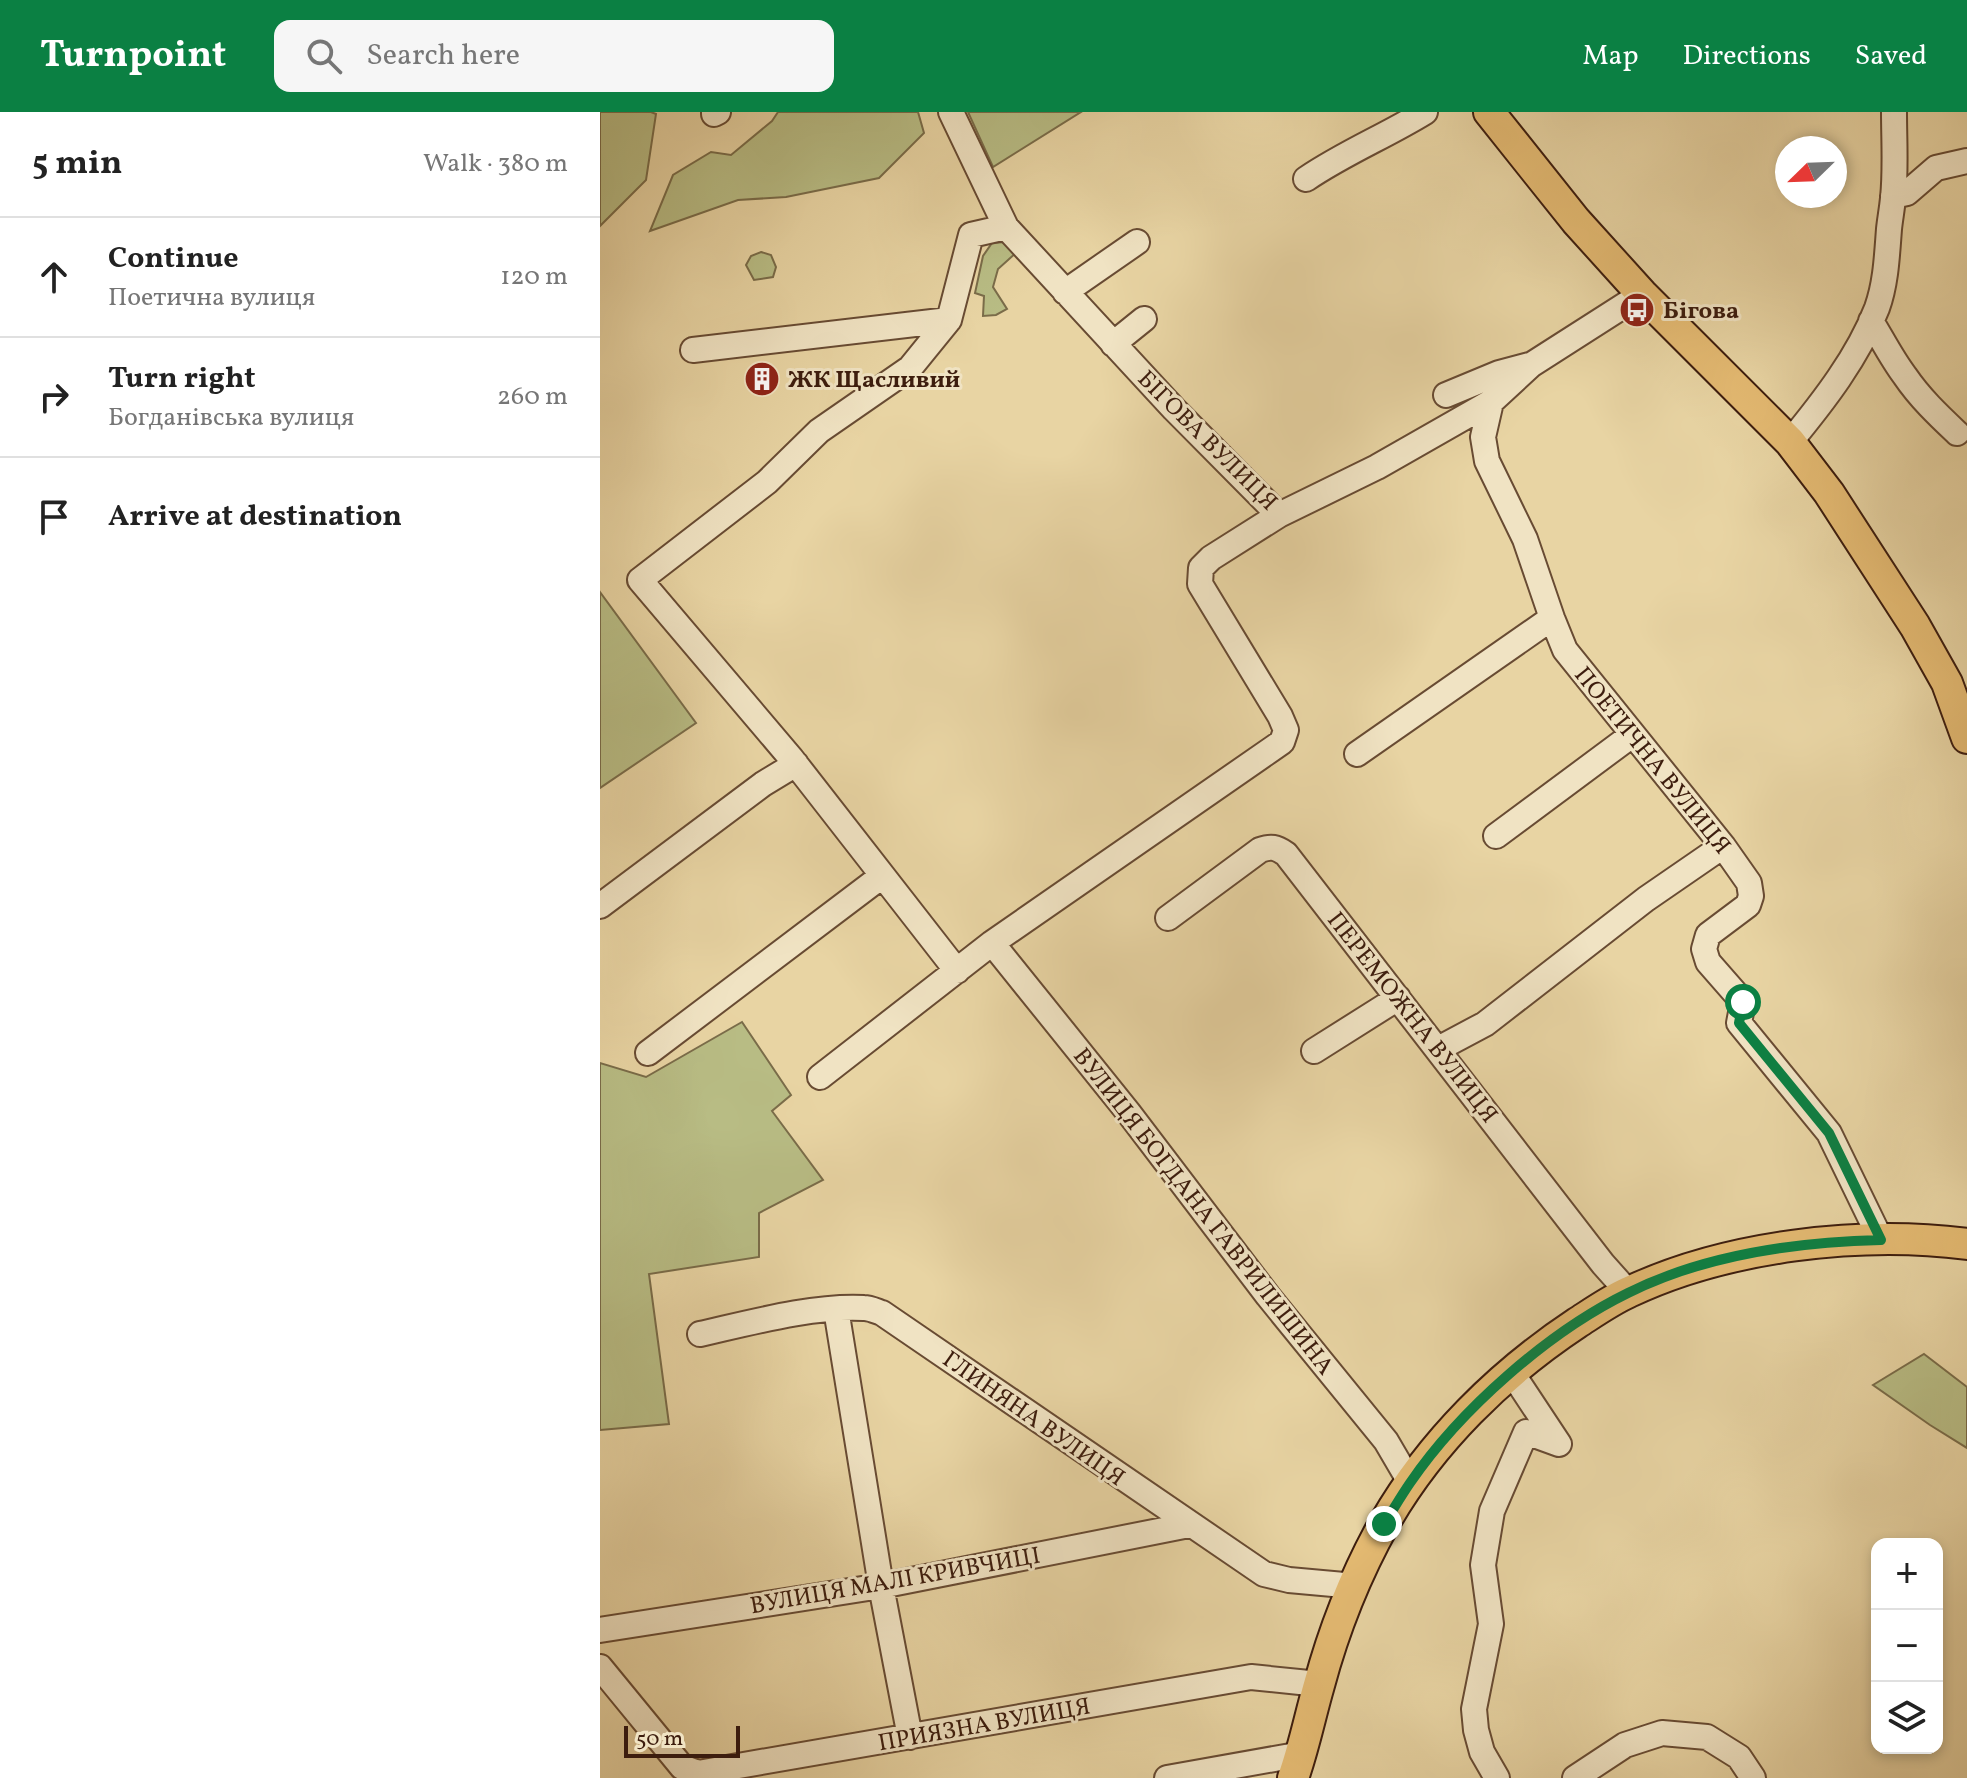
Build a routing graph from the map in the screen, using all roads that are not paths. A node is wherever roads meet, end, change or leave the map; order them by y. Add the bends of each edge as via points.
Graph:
1 (951, 112) edge
2 (1425, 112) edge
3 (1489, 112) edge
4 (1894, 112) edge
5 (1967, 161) edge
6 (1306, 179) dead end
7 (1893, 196) junction
8 (1006, 227) junction
9 (1137, 242) dead end
10 (1065, 292) junction
11 (1642, 294) junction
12 (1144, 319) dead end
13 (949, 320) junction
14 (1871, 321) junction
15 (1113, 344) junction
16 (693, 350) dead end
17 (1531, 365) junction
18 (1446, 395) dead end
19 (1491, 402) junction
20 (1957, 433) dead end
21 (1790, 442) junction
22 (1279, 515) junction
23 (1552, 618) junction
24 (1632, 735) junction
25 (1967, 738) edge
26 (1357, 754) dead end
27 (796, 764) junction
28 (1496, 836) dead end
29 (1723, 846) junction
30 (882, 876) junction
31 (600, 906) edge
32 (1168, 918) dead end
33 (992, 943) junction
34 (957, 971) junction
35 (1398, 998) junction
36 (1438, 1049) junction
37 (1314, 1051) dead end
38 (648, 1053) dead end
39 (820, 1077) dead end
40 (1881, 1240) junction
41 (1967, 1244) edge
42 (1628, 1292) junction
43 (836, 1309) junction
44 (700, 1334) dead end
45 (1512, 1373) junction
46 (1410, 1482) junction
47 (1189, 1525) junction
48 (881, 1586) junction
49 (1355, 1586) junction
50 (600, 1630) edge
51 (600, 1667) edge
52 (1319, 1684) junction
53 (910, 1737) junction
54 (1298, 1766) edge
55 (1167, 1778) edge
56 (1497, 1778) edge
57 (1575, 1778) edge
58 (1753, 1778) edge

1 - 8 street, БІГОВА ВУЛИЦЯ
2 - 6 street
3 - 11 main road
4 - 7 street
5 - 7 street via 1936,168 1907,193
7 - 14 street via 1882,292
8 - 10 street, БІГОВА ВУЛИЦЯ
8 - 13 street via 971,235
9 - 10 street
10 - 15 street, БІГОВА ВУЛИЦЯ
11 - 17 street
11 - 21 main road
12 - 15 street
13 - 16 street
13 - 27 street via 910,368 819,431 767,482 640,580
14 - 20 street via 1902,373
14 - 21 street via 1837,380
15 - 22 street, БІГОВА ВУЛИЦЯ via 1147,365
17 - 18 street
17 - 19 street
19 - 22 street, БІГОВА ВУЛИЦЯ
19 - 23 street, ПОЕТИЧНА ВУЛИЦЯ via 1483,437 1487,461 1525,539
21 - 25 main road via 1915,626 1947,683
22 - 33 street via 1211,558 1201,568 1200,584 1280,716 1286,730 1282,742
23 - 24 street, ПОЕТИЧНА ВУЛИЦЯ via 1565,650
23 - 26 street
24 - 28 street
24 - 29 street, ПОЕТИЧНА ВУЛИЦЯ
27 - 30 street
27 - 31 street
29 - 36 street via 1485,1024
29 - 40 street, ПОЕТИЧНА ВУЛИЦЯ via 1749,883 1751,896 1748,905 1708,935 1708,962 1743,1002 1739,1023 1829,1133
30 - 34 street
30 - 38 street
32 - 35 street, ПЕРЕМОЖНА ВУЛИЦЯ via 1260,850 1278,848
33 - 34 street
33 - 46 street, ВУЛИЦЯ БОГДАНА ГАВРИЛИШИНА via 1386,1441
34 - 39 street
35 - 36 street, ПЕРЕМОЖНА ВУЛИЦЯ
35 - 37 street
36 - 42 street, ПЕРЕМОЖНА ВУЛИЦЯ
40 - 41 main road
40 - 42 main road via 1743,1254
42 - 45 main road
43 - 44 street, ГЛИНЯНА ВУЛИЦЯ
43 - 47 street, ГЛИНЯНА ВУЛИЦЯ via 882,1313
43 - 48 street
45 - 46 main road via 1465,1417
45 - 56 street via 1559,1444 1526,1432 1492,1511 1483,1565 1491,1624 1474,1709 1482,1752
46 - 49 main road
47 - 48 street, ВУЛИЦЯ МАЛІ КРИВЧИЦІ
47 - 49 street, ГЛИНЯНА ВУЛИЦЯ via 1264,1574
48 - 50 street, ВУЛИЦЯ МАЛІ КРИВЧИЦІ
48 - 53 street
49 - 52 main road
51 - 53 street, ПРИЯЗНА ВУЛИЦЯ via 682,1767 698,1773
52 - 53 street, ПРИЯЗНА ВУЛИЦЯ via 1251,1677
52 - 54 main road
54 - 55 street
57 - 58 street via 1625,1745 1662,1733 1707,1737 1739,1757

